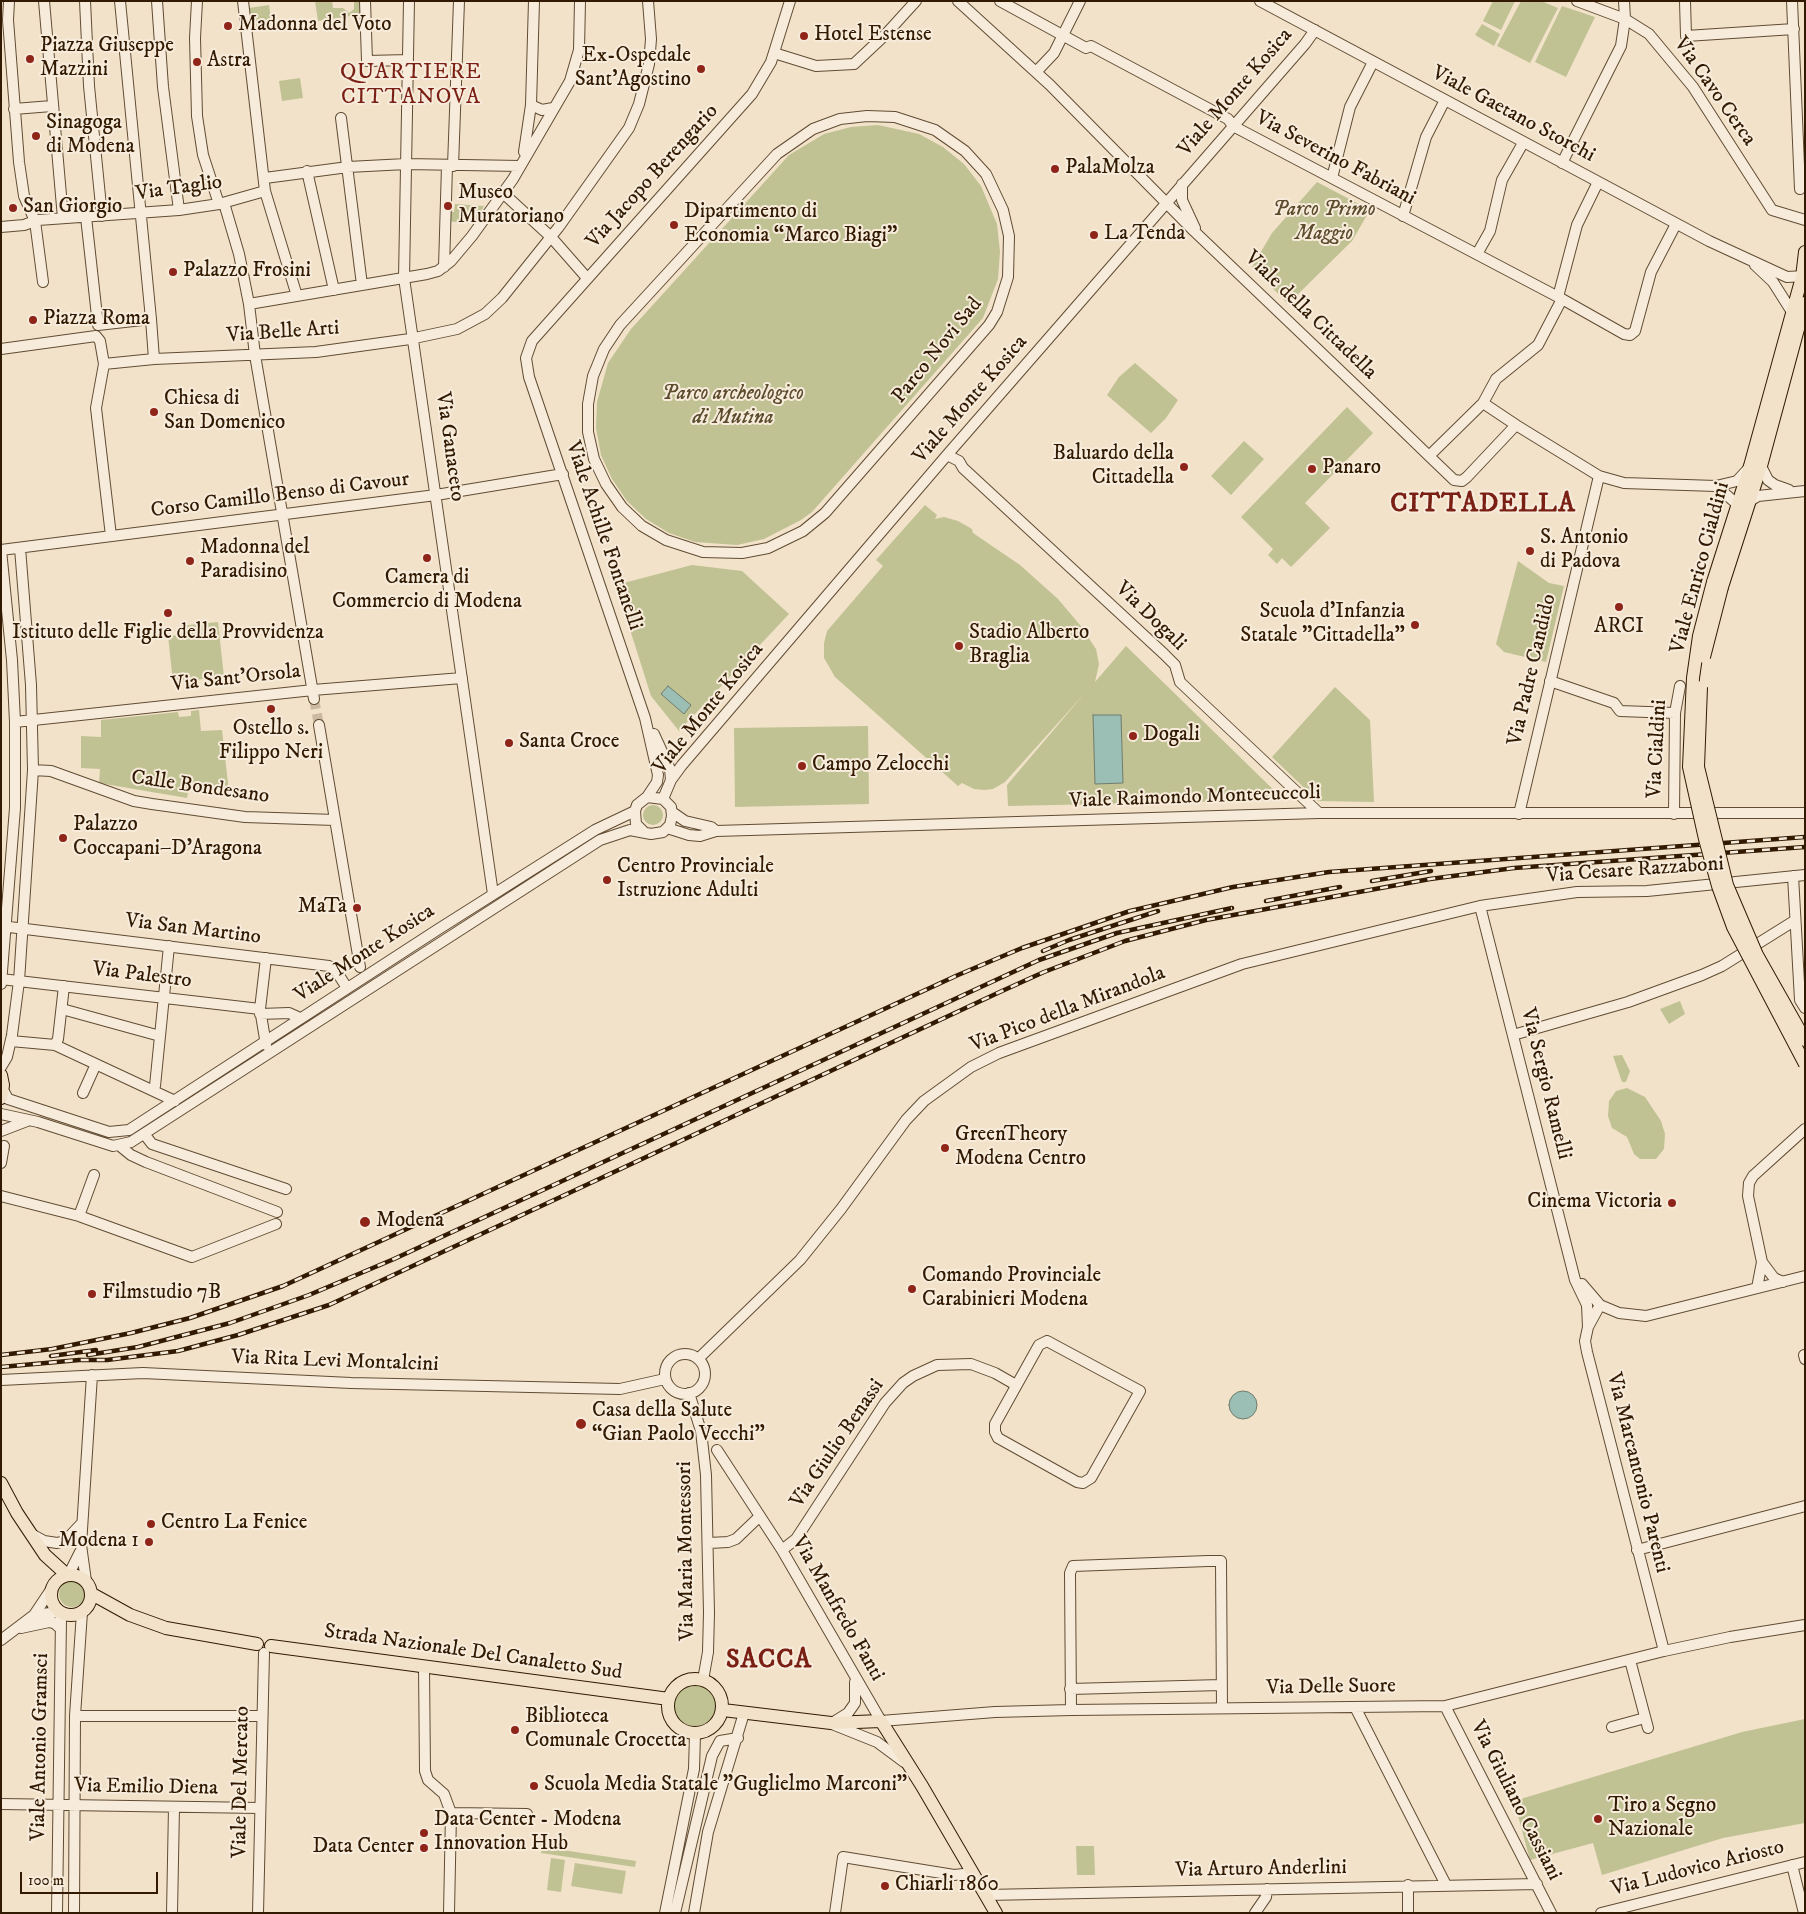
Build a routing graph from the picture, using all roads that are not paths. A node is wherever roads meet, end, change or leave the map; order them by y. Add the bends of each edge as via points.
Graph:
1 (9, 1) edge
2 (44, 1) edge
3 (85, 1) edge
4 (120, 1) edge
5 (157, 1) edge
6 (197, 1) edge
7 (243, 1) edge
8 (365, 1) edge
9 (409, 1) edge
10 (459, 1) edge
11 (534, 1) edge
12 (580, 1) edge
13 (648, 1) edge
14 (790, 1) edge
15 (916, 1) edge
16 (958, 1) edge
17 (1000, 1) edge
18 (1080, 1) edge
19 (1260, 1) edge
20 (1577, 1) edge
21 (1624, 1) edge
22 (1685, 1) edge
23 (1792, 1) edge
24 (1625, 19) junction
25 (1794, 29) junction
26 (1315, 30) junction
27 (1063, 35) junction
28 (1800, 42) edge
29 (774, 53) junction
30 (408, 60) junction
31 (1373, 62) junction
32 (1036, 72) junction
33 (1445, 100) junction
34 (532, 105) junction
35 (52, 106) junction
36 (553, 108) junction
37 (14, 109) junction
38 (341, 118) dead end
39 (1233, 126) junction
40 (1523, 142) junction
41 (1562, 163) junction
42 (406, 164) junction
43 (450, 166) junction
44 (520, 166) junction
45 (348, 167) junction
46 (307, 171) junction
47 (265, 178) junction
48 (1332, 178) junction
49 (1598, 182) junction
50 (1182, 184) junction
51 (1800, 189) dead end
52 (265, 191) junction
53 (503, 193) junction
54 (1166, 202) junction
55 (221, 203) junction
56 (179, 210) junction
57 (140, 214) junction
58 (102, 216) junction
59 (1403, 216) junction
60 (86, 217) junction
61 (63, 218) junction
62 (1805, 220) edge
63 (35, 221) junction
64 (1676, 224) junction
65 (1, 228) edge
66 (550, 237) junction
67 (1200, 237) junction
68 (1805, 252) edge
69 (1476, 254) junction
70 (1749, 259) junction
71 (444, 267) junction
72 (1804, 276) edge
73 (404, 278) junction
74 (587, 278) junction
75 (43, 282) dead end
76 (362, 285) junction
77 (334, 290) junction
78 (298, 296) junction
79 (1560, 298) junction
80 (1805, 303) edge
81 (250, 304) junction
82 (1792, 312) junction
83 (630, 314) joint
84 (151, 319) junction
85 (414, 338) junction
86 (1, 349) edge
87 (255, 355) junction
88 (154, 359) junction
89 (104, 364) junction
90 (526, 365) joint
91 (1482, 403) junction
92 (1516, 425) junction
93 (947, 455) junction
94 (1429, 456) junction
95 (1756, 466) junction
96 (563, 474) junction
97 (1599, 476) junction
98 (1716, 486) junction
99 (1801, 491) edge
100 (436, 495) junction
101 (1742, 503) junction
102 (282, 515) junction
103 (111, 536) junction
104 (20, 548) junction
105 (1, 550) edge
106 (1717, 585) junction
107 (462, 678) junction
108 (1550, 682) junction
109 (1680, 686) dead end
110 (313, 695) junction
111 (1676, 713) junction
112 (645, 718) junction
113 (32, 720) junction
114 (15, 722) junction
115 (319, 725) tunnel mouth
116 (33, 770) junction
117 (671, 780) junction
118 (647, 797) junction
119 (663, 798) junction
120 (1804, 810) edge
121 (634, 811) junction
122 (672, 812) junction
123 (1319, 813) junction
124 (1519, 814) junction
125 (1674, 814) junction
126 (335, 820) junction
127 (667, 828) junction
128 (716, 831) junction
129 (645, 832) junction
130 (1805, 875) edge
131 (1793, 876) junction
132 (493, 894) junction
133 (1480, 906) junction
134 (1794, 921) junction
135 (4, 926) edge
136 (24, 929) junction
137 (169, 946) junction
138 (266, 958) junction
139 (360, 967) dead end
140 (2, 979) edge
141 (19, 981) junction
142 (1, 984) edge
143 (64, 986) junction
144 (347, 988) junction
145 (163, 997) junction
146 (1805, 1008) edge
147 (62, 1009) junction
148 (260, 1012) junction
149 (300, 1018) junction
150 (1512, 1035) junction
151 (160, 1036) junction
152 (1805, 1040) edge
153 (265, 1041) junction
154 (11, 1042) junction
155 (55, 1045) junction
156 (269, 1054) junction
157 (96, 1064) junction
158 (1805, 1064) edge
159 (1, 1067) edge
160 (1, 1075) edge
161 (156, 1086) dead end
162 (83, 1093) dead end
163 (2, 1094) edge
164 (175, 1101) junction
165 (1, 1114) edge
166 (28, 1121) junction
167 (1805, 1129) edge
168 (1, 1132) edge
169 (145, 1135) junction
170 (4, 1146) dead end
171 (120, 1146) junction
172 (1, 1163) edge
173 (94, 1175) dead end
174 (286, 1190) dead end
175 (1, 1196) edge
176 (277, 1212) dead end
177 (79, 1216) junction
178 (276, 1224) dead end
179 (1762, 1262) junction
180 (1573, 1271) junction
181 (1805, 1276) edge
182 (1783, 1282) junction
183 (1757, 1288) junction
184 (1600, 1306) junction
185 (1588, 1327) junction
186 (698, 1359) junction
187 (92, 1376) junction
188 (665, 1378) junction
189 (1, 1380) edge
190 (1016, 1386) junction
191 (689, 1393) junction
192 (717, 1450) dead end
193 (1, 1484) edge
194 (1805, 1506) edge
195 (760, 1516) junction
196 (82, 1523) junction
197 (30, 1533) junction
198 (709, 1544) junction
199 (81, 1548) junction
200 (782, 1550) junction
201 (1637, 1550) junction
202 (45, 1555) junction
203 (68, 1574) junction
204 (86, 1580) junction
205 (53, 1586) junction
206 (92, 1594) junction
207 (60, 1612) junction
208 (82, 1612) junction
209 (34, 1615) junction
210 (1805, 1624) edge
211 (61, 1629) junction
212 (15, 1630) junction
213 (1773, 1630) junction
214 (1805, 1630) edge
215 (1, 1640) edge
216 (264, 1647) junction
217 (1664, 1651) junction
218 (1630, 1660) junction
219 (424, 1667) junction
220 (854, 1676) junction
221 (703, 1680) junction
222 (1221, 1686) junction
223 (1070, 1688) junction
224 (669, 1699) junction
225 (1445, 1706) junction
226 (1355, 1707) junction
227 (1222, 1708) junction
228 (723, 1710) junction
229 (1071, 1710) junction
230 (744, 1713) junction
231 (76, 1716) junction
232 (262, 1716) junction
233 (881, 1721) junction
234 (831, 1723) junction
235 (1612, 1727) dead end
236 (695, 1734) junction
237 (738, 1738) junction
238 (906, 1764) junction
239 (1, 1804) edge
240 (60, 1806) junction
241 (76, 1806) junction
242 (174, 1807) junction
243 (260, 1808) junction
244 (452, 1813) junction
245 (527, 1814) dead end
246 (1805, 1862) edge
247 (1792, 1865) junction
248 (973, 1873) junction
249 (1537, 1884) junction
250 (1408, 1885) junction
251 (1446, 1885) junction
252 (1267, 1889) junction
253 (986, 1895) junction
254 (57, 1913) edge
255 (74, 1913) edge
256 (172, 1913) edge
257 (258, 1913) edge
258 (449, 1913) edge
259 (665, 1913) edge
260 (675, 1913) edge
261 (694, 1913) edge
262 (835, 1913) edge
263 (996, 1913) edge
264 (1254, 1913) edge
265 (1408, 1913) edge
266 (1551, 1913) edge
267 (1601, 1913) edge
268 (1804, 1913) edge

1 - 37 street
2 - 35 street
3 - 58 street via 89,86
4 - 57 street
5 - 56 street via 163,87
6 - 55 street via 194,45 197,116 203,155
7 - 47 street
8 - 30 street via 367,61
9 - 30 street, Via Ganaceto
10 - 43 street
11 - 34 street
12 - 36 street via 579,44 574,71
13 - 66 street, Via Belle Arti via 650,64 634,116
14 - 29 street, Via Jacopo Berengario
15 - 29 street via 858,62 848,66 816,66
16 - 32 street, Viale della Cittadella
17 - 27 street, Via Severino Fabriani
18 - 27 street
19 - 26 street, Viale Gaetano Storchi
20 - 24 street, Via Cavo Cerca
21 - 24 street
22 - 25 street via 1686,36
23 - 25 street
24 - 41 street via 1621,46
24 - 62 street, Via Cavo Cerca via 1649,34 1693,87 1772,210
25 - 28 street
26 - 31 street, Viale Gaetano Storchi
26 - 39 street, Viale Monte Kosica
27 - 32 street via 1054,53
27 - 39 street, Via Severino Fabriani via 1086,48 1091,46 1228,119
28 - 51 street
29 - 74 street, Via Jacopo Berengario via 766,74 743,105
30 - 42 street, Via Ganaceto
31 - 33 street, Viale Gaetano Storchi
31 - 48 street via 1350,107
32 - 54 street, Viale della Cittadella
33 - 40 street, Viale Gaetano Storchi
33 - 59 street via 1426,137
34 - 36 street via 542,110
34 - 44 street
35 - 37 street
35 - 61 street
36 - 44 street
37 - 63 street via 23,191
38 - 45 street
39 - 48 street, Via Severino Fabriani
39 - 50 street, Viale Monte Kosica
40 - 41 street, Viale Gaetano Storchi
40 - 69 street via 1502,180 1490,231
41 - 49 street, Viale Gaetano Storchi
42 - 43 street
42 - 45 street
42 - 73 street, Via Ganaceto
43 - 44 street
43 - 71 street
44 - 53 street
45 - 46 street
45 - 76 street
46 - 47 street
46 - 77 street
47 - 52 street
48 - 59 street, Via Severino Fabriani
49 - 64 street, Viale Gaetano Storchi
49 - 79 street via 1577,225
50 - 54 street, Viale Monte Kosica
50 - 67 street via 1185,208
52 - 55 street, Via Taglio
52 - 78 street
53 - 66 street
53 - 71 street via 472,236
54 - 67 street, Viale della Cittadella
54 - 93 street, Viale Monte Kosica
55 - 56 street, Via Taglio
55 - 81 street via 239,254
56 - 57 street, Via Taglio
57 - 58 street, Via Taglio
57 - 84 street
58 - 60 street, Via Taglio
59 - 69 street, Via Severino Fabriani
60 - 61 street, Via Taglio
60 - 84 street via 98,325
61 - 63 street, Via Taglio
63 - 65 street, Via Taglio
63 - 75 street
64 - 70 street, Viale Gaetano Storchi
64 - 79 street, Via Severino Fabriani via 1650,272 1640,320 1630,335
66 - 74 street
66 - 85 street, Via Belle Arti via 502,298 485,314 457,329
67 - 94 street, Viale della Cittadella
68 - 72 main road, Viale Enrico Cialdini
69 - 79 street, Via Severino Fabriani
70 - 72 street, Viale Gaetano Storchi via 1787,277
70 - 82 street, Viale Gaetano Storchi via 1772,282
71 - 73 street via 433,273
72 - 82 main road, Viale Enrico Cialdini
73 - 76 street
73 - 85 street, Via Ganaceto
74 - 90 street, Via Jacopo Berengario via 532,341
76 - 77 street
77 - 78 street
78 - 81 street
79 - 91 street via 1538,345 1491,384
80 - 95 main road, Viale Enrico Cialdini
81 - 87 street
82 - 95 main road, Viale Enrico Cialdini
83 - 83 street, Parco Novi Sad via 777,154 801,136 840,119 895,117 947,137 986,174 1007,223 1008,276 1000,304 989,325 825,512 797,534 761,549 716,554 670,542 632,517 606,484 590,443 587,418 590,390 604,349
84 - 88 street
85 - 87 street, Via Belle Arti via 316,352
85 - 100 street, Via Ganaceto
86 - 89 street via 96,336 103,348
87 - 88 street, Via Belle Arti
87 - 102 street
88 - 89 street, Via Belle Arti
89 - 103 street via 96,408
90 - 96 street, Viale Achille Fontanelli
91 - 92 street
91 - 94 street
92 - 94 street, Viale della Cittadella via 1462,481 1454,480
92 - 97 street
93 - 117 street, Viale Monte Kosica
93 - 123 street, Via Dogali via 959,461 1164,654 1175,665 1180,682
95 - 98 street via 1737,481
95 - 99 street via 1775,485
95 - 101 main road, Viale Enrico Cialdini
96 - 100 street, Corso Camillo Benso di Cavour
96 - 112 street, Viale Achille Fontanelli
97 - 98 street via 1640,485
97 - 108 street, Via Padre Candido
98 - 101 street
99 - 101 street via 1758,496
100 - 102 street, Corso Camillo Benso di Cavour
100 - 107 street, Via Ganaceto
101 - 106 main road, Viale Enrico Cialdini
102 - 103 street, Corso Camillo Benso di Cavour
102 - 110 street
103 - 104 street, Corso Camillo Benso di Cavour
104 - 105 street, Corso Camillo Benso di Cavour
104 - 113 street
105 - 114 street
106 - 152 main road, Viale Enrico Cialdini, bridge via 1702,678 1698,767 1727,885 1757,955
106 - 158 main road, Viale Enrico Cialdini, bridge via 1700,636 1693,678 1690,768 1705,839 1733,927
107 - 110 street, Via Sant'Orsola
107 - 132 street, Via Ganaceto
108 - 111 street via 1614,702 1620,711
108 - 124 street, Via Padre Candido
109 - 111 street, Via Cialdini
110 - 113 street, Via Sant'Orsola
111 - 125 street, Via Cialdini
112 - 117 street, Viale Achille Fontanelli via 663,753
112 - 118 street, Viale Achille Fontanelli via 658,775
113 - 114 street, Via Sant'Orsola
113 - 116 street
114 - 135 street via 15,808
115 - 126 street
116 - 126 street, Calle Bondesano via 51,771 134,801 245,817
116 - 136 street
117 - 119 street, Viale Monte Kosica
118 - 119 street, Viale Monte Kosica
118 - 121 street, Viale Monte Kosica
119 - 122 street, Viale Monte Kosica
120 - 125 street, Viale Raimondo Montecuccoli
121 - 129 street via 636,824
121 - 132 street, Viale Monte Kosica via 595,830
122 - 127 street via 672,821
122 - 128 street, Viale Raimondo Montecuccoli via 685,821
123 - 124 street, Viale Raimondo Montecuccoli
123 - 128 street, Viale Raimondo Montecuccoli
124 - 125 street, Viale Raimondo Montecuccoli
126 - 139 street
127 - 128 street, Viale Raimondo Montecuccoli via 700,836
127 - 129 street, Viale Monte Kosica via 657,834
129 - 156 street, Viale Monte Kosica via 630,830 600,840
130 - 131 street, Via Cesare Razzaboni
131 - 133 street, Via Cesare Razzaboni via 1647,890 1578,892
131 - 134 street
132 - 144 street, Viale Monte Kosica
133 - 150 street, Via Sergio Ramelli
133 - 186 street, Via Pico della Mirandola via 1242,964 999,1053 971,1067 918,1108 800,1260
134 - 146 street via 1800,1000
134 - 150 street via 1702,975 1628,1002
135 - 136 street, Via San Martino
135 - 140 street
136 - 137 street, Via San Martino
136 - 141 street
137 - 138 street, Via San Martino
137 - 145 street
138 - 144 street, Via San Martino via 333,967
138 - 148 street
140 - 141 street, Via Palestro
140 - 142 street
141 - 143 street, Via Palestro
141 - 154 street
143 - 145 street, Via Palestro
143 - 147 street
144 - 149 street, Viale Monte Kosica
145 - 148 street, Via Palestro
145 - 151 street
147 - 151 street
147 - 155 street
148 - 149 street, Via Palestro via 288,1013
148 - 153 street
149 - 153 street, Viale Monte Kosica
150 - 180 street, Via Sergio Ramelli
151 - 161 street
153 - 156 street
153 - 164 street, Viale Monte Kosica
154 - 155 street
154 - 159 street via 8,1057
155 - 157 street
156 - 169 street, Viale Monte Kosica
157 - 162 street
157 - 164 street
160 - 163 main road
163 - 164 street, Viale Monte Kosica via 8,1099 120,1133 138,1126
165 - 166 street
166 - 168 street
166 - 171 street
167 - 179 street via 1749,1183 1748,1196
169 - 171 street, Viale Monte Kosica
169 - 174 street via 152,1144
170 - 172 street
171 - 176 street via 146,1162
173 - 177 street
175 - 177 street
177 - 178 street via 192,1257
179 - 182 street via 1774,1278
179 - 183 street
180 - 184 street, Via Sergio Ramelli
180 - 185 street, Via Sergio Ramelli via 1587,1305
181 - 182 street
182 - 183 street
183 - 184 street via 1646,1316 1618,1314
184 - 185 street, Via Marcantonio Parenti
185 - 201 street, Via Marcantonio Parenti via 1587,1352
186 - 188 street via 688,1354 672,1358 666,1367
186 - 191 street via 704,1368 704,1379
187 - 188 street, Via Rita Levi Montalcini via 143,1374 620,1390
187 - 189 street, Via Rita Levi Montalcini
187 - 196 street
188 - 191 street via 674,1391
190 - 190 street via 995,1424 996,1436 1080,1483 1091,1478 1140,1391 1047,1341 1039,1345
190 - 200 street, Via Giulio Benassi via 971,1364 937,1366 903,1383 885,1403 796,1539
191 - 198 street, Via Maria Montessori via 704,1451
192 - 195 street, Via Manfredo Fanti
193 - 197 main road
194 - 201 street
195 - 198 street via 736,1539
195 - 200 street, Via Manfredo Fanti
196 - 197 street via 65,1540 57,1543 44,1541
196 - 199 street
197 - 202 main road
198 - 221 street, Via Maria Montessori via 708,1646
199 - 203 street
199 - 204 street
200 - 220 street, Via Manfredo Fanti
201 - 217 street, Via Marcantonio Parenti
202 - 203 main road
202 - 205 main road
203 - 204 main road
203 - 205 main road
204 - 206 main road
205 - 207 main road via 52,1600
205 - 209 street
206 - 208 main road
206 - 216 main road, Strada Nazionale Del Canaletto Sud via 130,1615 166,1628
207 - 208 main road via 70,1615
207 - 209 street
207 - 211 street, Viale Antonio Gramsci
208 - 231 street, Viale Antonio Gramsci
209 - 212 street
210 - 213 street, Via Delle Suore
211 - 212 street via 54,1623 43,1622
211 - 240 street, Viale Antonio Gramsci
212 - 215 street
213 - 214 street, Via Delle Suore
213 - 217 street, Via Delle Suore
216 - 219 main road, Strada Nazionale Del Canaletto Sud
216 - 232 street, Viale Del Mercato
217 - 218 street, Via Delle Suore
218 - 225 street, Via Delle Suore
218 - 235 street via 1647,1723
219 - 224 main road, Strada Nazionale Del Canaletto Sud
219 - 244 street via 426,1776 444,1794
220 - 233 street, Via Manfredo Fanti
220 - 234 street via 855,1703 848,1713
221 - 224 main road via 692,1679 680,1684
221 - 228 main road via 717,1689
222 - 223 street
222 - 223 street via 1220,1561 1198,1561 1073,1566 1070,1573
222 - 227 street
223 - 229 street
224 - 236 main road via 669,1713 675,1725
225 - 226 street, Via Delle Suore
225 - 249 street, Via Giuliano Cassiani
226 - 227 street, Via Delle Suore
226 - 251 street
227 - 229 street, Via Delle Suore
228 - 230 main road
228 - 236 main road via 716,1725
229 - 233 street, Via Delle Suore
230 - 234 main road
230 - 237 street
231 - 232 street, Viale Antonio Gramsci
231 - 241 street, Viale Antonio Gramsci
232 - 243 street, Viale Del Mercato
233 - 234 main road
233 - 238 main road
234 - 238 street via 877,1742
236 - 259 street via 694,1769
237 - 260 street via 720,1741 712,1756
237 - 261 street via 708,1832
238 - 248 main road
239 - 240 street, Via Emilio Diena
240 - 241 street, Via Emilio Diena
240 - 254 street, Viale Antonio Gramsci
241 - 242 street, Via Emilio Diena
241 - 255 street, Viale Antonio Gramsci
242 - 243 street, Via Emilio Diena
242 - 256 street
243 - 257 street, Viale Del Mercato
244 - 245 street
244 - 258 street
246 - 247 street, Via Ludovico Ariosto
247 - 267 street, Via Ludovico Ariosto
247 - 268 street
248 - 253 main road
248 - 262 street via 954,1875 842,1857
249 - 251 street, Via Arturo Anderlini
249 - 266 street, Via Giuliano Cassiani
250 - 251 street, Via Arturo Anderlini
250 - 252 street, Via Arturo Anderlini
250 - 265 street
252 - 253 street, Via Arturo Anderlini
252 - 264 street via 1266,1897
253 - 263 main road

